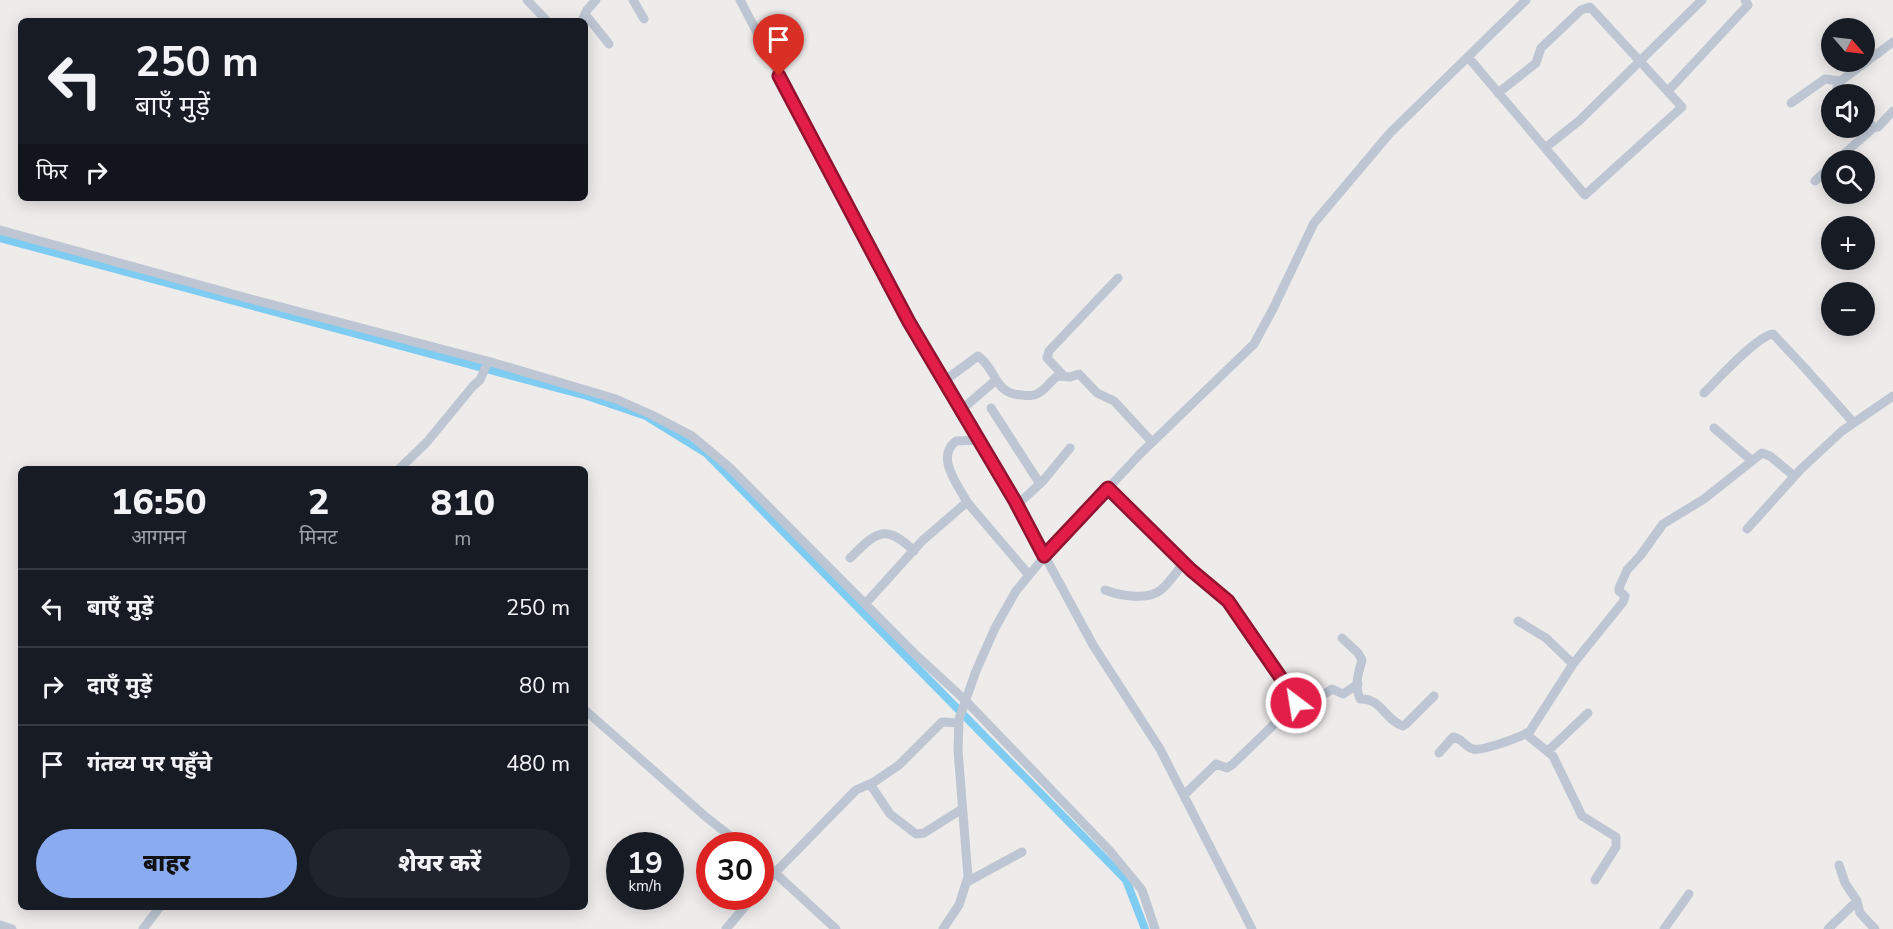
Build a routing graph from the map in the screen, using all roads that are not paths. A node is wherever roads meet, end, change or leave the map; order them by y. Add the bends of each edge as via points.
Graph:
1 (527, 0) edge
2 (596, 0) edge
3 (633, 0) edge
4 (740, 0) edge
5 (1526, 0) edge
6 (1702, 0) edge
7 (1745, 0) edge
8 (583, 17) edge
9 (544, 18) edge
10 (644, 19) dead end
11 (588, 22) edge
12 (1893, 42) edge
13 (609, 44) dead end
14 (1468, 57) junction
15 (1640, 60) junction
16 (1840, 81) junction
17 (1839, 84) edge
18 (1668, 91) junction
19 (1498, 93) junction
20 (1791, 103) dead end
21 (1893, 111) edge
22 (1875, 128) edge
23 (1861, 138) edge
24 (1545, 148) junction
25 (1848, 150) edge
26 (1821, 175) edge
27 (1815, 181) dead end
28 (0, 230) edge
29 (1118, 278) dead end
30 (489, 363) junction
31 (1063, 375) junction
32 (996, 380) junction
33 (944, 381) junction
34 (1704, 393) dead end
35 (1893, 396) edge
36 (991, 408) dead end
37 (961, 410) junction
38 (1853, 422) junction
39 (1714, 428) dead end
40 (979, 440) junction
41 (1152, 442) junction
42 (1070, 448) dead end
43 (1751, 460) junction
44 (402, 466) edge
45 (1794, 476) junction
46 (1040, 484) junction
47 (1108, 488) junction
48 (967, 502) junction
49 (1017, 505) junction
50 (1747, 529) dead end
51 (914, 550) junction
52 (1044, 556) junction
53 (850, 558) dead end
54 (1184, 563) junction
55 (1029, 575) junction
56 (1105, 590) dead end
57 (865, 604) junction
58 (1518, 621) dead end
59 (1342, 638) dead end
60 (1573, 664) junction
61 (1358, 684) junction
62 (1434, 696) dead end
63 (1296, 703) junction
64 (964, 704) junction
65 (588, 713) edge
66 (1588, 713) dead end
67 (959, 721) junction
68 (1526, 734) junction
69 (1548, 751) junction
70 (1439, 753) dead end
71 (870, 784) junction
72 (1184, 795) junction
73 (962, 809) junction
74 (725, 832) edge
75 (1022, 852) dead end
76 (1839, 865) dead end
77 (775, 872) joint
78 (1595, 880) dead end
79 (967, 882) junction
80 (1689, 894) dead end
81 (1857, 901) junction
82 (157, 910) edge
83 (742, 910) edge
84 (0, 925) edge
85 (946, 925) edge
86 (12, 929) edge
87 (143, 929) edge
88 (726, 929) edge
89 (836, 929) edge
90 (957, 929) edge
91 (1155, 929) edge
92 (1252, 929) edge
93 (1664, 929) edge
94 (1828, 929) edge
95 (1875, 929) edge

1 - 9 street
2 - 8 street
3 - 10 street
4 - 33 street via 909,322
5 - 14 street
6 - 15 street
7 - 18 street via 1748,5
11 - 13 street
12 - 16 street
14 - 19 street
14 - 41 street via 1390,133 1314,223 1254,344
15 - 18 street
15 - 19 street via 1596,12 1586,7 1541,48 1536,63
15 - 24 street via 1580,120
16 - 17 street
16 - 20 street via 1825,79
18 - 24 street via 1682,107 1585,195
19 - 24 street
21 - 22 street
23 - 25 street
26 - 27 street
28 - 30 street
29 - 31 street via 1049,351 1047,358
30 - 44 street via 480,380
30 - 57 street via 616,399 692,436 729,466
31 - 32 street via 1030,396 1006,392
31 - 41 street via 1081,375 1097,393 1114,401
32 - 33 street via 978,356
32 - 37 street
33 - 37 street
34 - 38 street via 1746,352 1773,334
35 - 38 street
36 - 46 street
37 - 40 street
38 - 45 street
39 - 43 street
40 - 48 street via 956,441 947,454 947,464
40 - 49 street
41 - 47 street
42 - 46 street
43 - 45 street via 1767,453
43 - 60 street via 1704,499 1663,524 1627,570 1619,588 1625,599
45 - 50 street
46 - 49 street
47 - 52 street
47 - 54 street
48 - 51 street
48 - 55 street
49 - 52 street
51 - 53 street via 889,533 870,539
51 - 57 street
52 - 55 street
52 - 72 street via 1093,645 1160,748
54 - 56 street via 1162,590 1151,595 1119,595
54 - 63 street via 1236,610
55 - 64 street via 995,628
57 - 64 street
58 - 60 street via 1546,638
59 - 61 street via 1362,660
60 - 68 street
61 - 62 street via 1360,699 1372,700 1400,725 1406,724
61 - 63 street via 1343,694 1332,689 1314,701
63 - 72 street via 1233,764 1227,768 1216,764
64 - 67 street
64 - 91 street via 1134,878
65 - 74 street
66 - 69 street
67 - 71 street via 942,722 899,765
67 - 73 street
68 - 69 street
68 - 70 street via 1476,750 1453,737
69 - 78 street via 1582,816 1616,837 1616,847
71 - 73 street via 890,814 916,834
71 - 77 street via 849,795
72 - 92 street
73 - 79 street
75 - 79 street
76 - 81 street
77 - 89 street
79 - 85 street via 959,906
80 - 93 street
81 - 94 street
81 - 95 street via 1860,913
82 - 87 street
83 - 88 street
84 - 86 street
85 - 90 street

